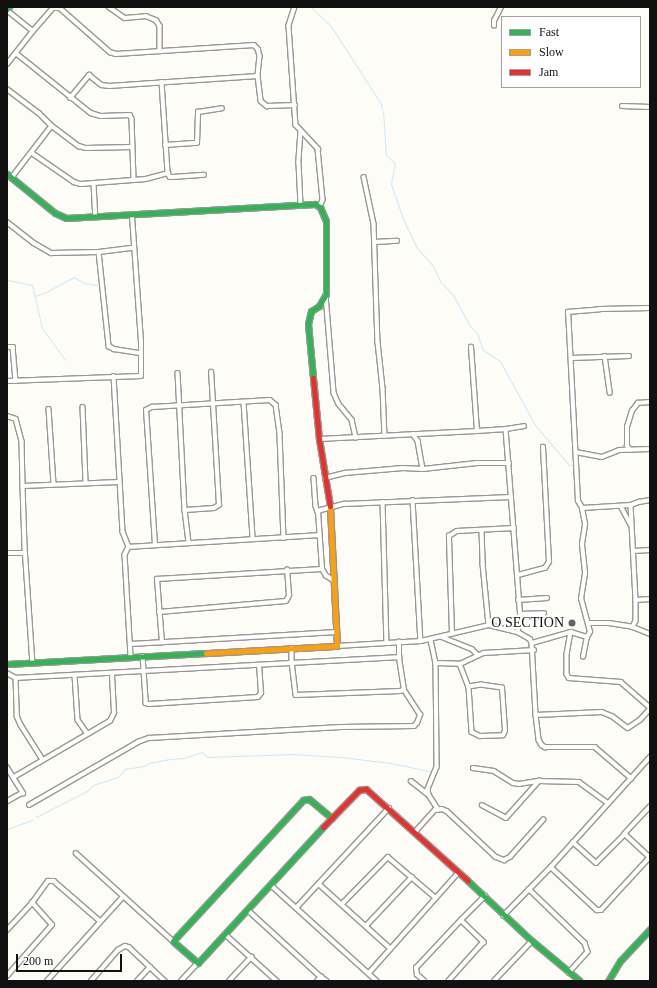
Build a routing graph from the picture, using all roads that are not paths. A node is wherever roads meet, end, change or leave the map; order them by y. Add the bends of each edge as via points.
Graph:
1 (109, 7) edge
2 (294, 7) edge
3 (501, 7) edge
4 (8, 9) edge
5 (494, 26) dead end
6 (33, 31) junction
7 (160, 50) junction
8 (16, 53) junction
9 (7, 64) edge
10 (258, 76) junction
11 (162, 82) junction
12 (7, 89) edge
13 (70, 98) junction
14 (295, 105) junction
15 (622, 106) dead end
16 (650, 107) edge
17 (222, 108) dead end
18 (52, 126) junction
19 (301, 131) junction
20 (165, 145) junction
21 (132, 147) junction
22 (32, 153) junction
23 (168, 173) junction
24 (7, 174) edge
25 (204, 175) dead end
26 (364, 177) dead end
27 (12, 178) junction
28 (134, 180) junction
29 (94, 183) junction
30 (301, 206) junction
31 (320, 207) junction
32 (132, 215) junction
33 (96, 217) junction
34 (7, 222) edge
35 (397, 240) dead end
36 (375, 242) junction
37 (133, 248) junction
38 (100, 252) junction
39 (326, 294) junction
40 (650, 308) edge
41 (7, 347) edge
42 (471, 348) dead end
43 (140, 353) junction
44 (605, 356) junction
45 (629, 356) dead end
46 (571, 358) junction
47 (211, 372) dead end
48 (178, 373) dead end
49 (114, 376) junction
50 (7, 381) edge
51 (16, 381) junction
52 (610, 393) dead end
53 (244, 402) junction
54 (650, 402) edge
55 (213, 404) junction
56 (180, 406) junction
57 (83, 407) dead end
58 (49, 409) dead end
59 (7, 416) edge
60 (524, 426) dead end
61 (506, 429) junction
62 (476, 431) junction
63 (413, 434) junction
64 (385, 436) junction
65 (356, 438) junction
66 (319, 439) junction
67 (542, 447) dead end
68 (650, 449) edge
69 (630, 450) junction
70 (576, 452) junction
71 (509, 463) junction
72 (423, 469) junction
73 (314, 478) dead end
74 (325, 478) junction
75 (86, 482) junction
76 (119, 482) junction
77 (54, 484) junction
78 (23, 486) junction
79 (511, 497) junction
80 (413, 500) junction
81 (650, 500) edge
82 (383, 502) junction
83 (631, 505) junction
84 (621, 506) junction
85 (330, 507) junction
86 (582, 508) junction
87 (185, 510) junction
88 (318, 512) junction
89 (632, 526) junction
90 (514, 528) junction
91 (482, 531) junction
92 (319, 535) junction
93 (284, 538) junction
94 (253, 539) junction
95 (189, 543) junction
96 (155, 545) junction
97 (129, 547) junction
98 (650, 550) edge
99 (633, 551) junction
100 (7, 553) edge
101 (25, 553) junction
102 (322, 569) junction
103 (287, 570) junction
104 (518, 575) junction
105 (334, 581) junction
106 (547, 598) dead end
107 (650, 599) edge
108 (518, 600) junction
109 (636, 600) junction
110 (159, 612) junction
111 (544, 613) dead end
112 (520, 614) junction
113 (588, 623) junction
114 (489, 625) junction
115 (634, 627) junction
116 (337, 632) junction
117 (518, 632) junction
118 (571, 632) junction
119 (452, 634) junction
120 (650, 634) edge
121 (587, 636) junction
122 (442, 637) junction
123 (431, 640) junction
124 (421, 641) junction
125 (162, 642) junction
126 (399, 642) junction
127 (532, 642) junction
128 (387, 643) junction
129 (131, 644) junction
130 (337, 646) junction
131 (292, 648) junction
132 (534, 650) junction
133 (478, 655) junction
134 (143, 656) junction
135 (131, 657) junction
136 (399, 657) junction
137 (583, 657) dead end
138 (292, 662) junction
139 (33, 663) junction
140 (436, 663) junction
141 (7, 664) edge
142 (460, 664) junction
143 (259, 666) junction
144 (144, 672) junction
145 (7, 673) edge
146 (112, 674) junction
147 (75, 675) junction
148 (16, 678) junction
149 (469, 686) junction
150 (404, 690) junction
151 (650, 708) edge
152 (536, 715) junction
153 (87, 733) junction
154 (650, 757) edge
155 (43, 760) junction
156 (646, 762) junction
157 (650, 766) edge
158 (7, 767) edge
159 (473, 768) dead end
160 (14, 777) junction
161 (631, 778) junction
162 (411, 781) dead end
163 (539, 781) junction
164 (429, 795) junction
165 (7, 802) edge
166 (608, 804) junction
167 (29, 805) dead end
168 (482, 805) dead end
169 (389, 808) junction
170 (438, 809) junction
171 (649, 809) edge
172 (332, 818) junction
173 (543, 820) dead end
174 (416, 832) junction
175 (625, 834) junction
176 (573, 842) junction
177 (76, 853) dead end
178 (650, 857) edge
179 (551, 867) junction
180 (459, 872) junction
181 (412, 877) junction
182 (271, 884) junction
183 (319, 884) junction
184 (529, 889) junction
185 (484, 896) junction
186 (124, 897) junction
187 (436, 898) junction
188 (32, 903) junction
189 (342, 903) junction
190 (297, 907) junction
191 (248, 910) junction
192 (504, 916) junction
193 (461, 920) junction
194 (100, 921) junction
195 (366, 926) junction
196 (650, 929) edge
197 (7, 930) edge
198 (225, 934) junction
199 (532, 941) junction
200 (173, 942) junction
201 (390, 948) junction
202 (251, 957) junction
203 (198, 963) junction
204 (150, 967) junction
205 (369, 973) junction
206 (569, 973) junction
207 (7, 976) edge
208 (321, 977) junction
209 (274, 980) edge
210 (47, 981) edge
211 (91, 981) edge
212 (136, 981) edge
213 (165, 981) edge
214 (181, 981) edge
215 (229, 981) edge
216 (317, 981) edge
217 (327, 981) edge
218 (377, 981) edge
219 (424, 981) edge
220 (449, 981) edge
221 (494, 981) edge
222 (580, 981) edge
223 (608, 981) edge

1 - 7 street via 125,18 146,16 156,20 160,26
2 - 14 street via 289,26
3 - 5 street
4 - 6 street
6 - 7 street via 53,8 56,8 110,52 116,54
6 - 8 street
7 - 10 street via 254,45 260,56
8 - 9 street
8 - 13 street
10 - 11 street
10 - 14 street via 261,101 264,104
11 - 13 street via 106,86 89,75
11 - 20 street
12 - 18 street
13 - 21 street via 97,116 130,115
14 - 19 street via 296,124
15 - 16 street
17 - 20 street via 198,112 197,143
18 - 21 street via 86,148
18 - 22 street
19 - 30 street
19 - 31 street via 318,149 323,200
20 - 23 street
21 - 28 street
22 - 27 street
22 - 29 street via 77,183
23 - 25 street via 173,177
23 - 28 street
24 - 27 street
26 - 36 street via 373,213
27 - 33 street via 55,213 66,218
28 - 29 street
29 - 33 street
30 - 31 street via 315,204
30 - 32 street
31 - 39 street via 326,221
32 - 33 street
32 - 37 street
34 - 38 street via 51,253
35 - 36 street
36 - 64 street via 378,342
37 - 38 street
37 - 43 street
38 - 43 street via 109,346
39 - 65 street via 334,393 352,420
39 - 66 street via 319,306 311,311 308,324
40 - 46 street via 568,312
41 - 51 street via 13,347
42 - 62 street
43 - 49 street via 141,376
44 - 45 street
44 - 46 street
44 - 52 street
46 - 70 street
47 - 55 street
48 - 56 street
49 - 51 street
49 - 76 street
50 - 51 street
53 - 55 street
53 - 93 street via 270,400 276,405 280,435
53 - 94 street
54 - 69 street via 638,403 632,411 627,427 627,446
55 - 56 street
55 - 87 street via 219,505 214,508
56 - 87 street
56 - 96 street via 152,407 145,412
57 - 75 street
58 - 77 street
59 - 78 street via 16,419 22,441
60 - 61 street
61 - 62 street
61 - 71 street
62 - 63 street
63 - 64 street
63 - 72 street via 418,441
64 - 65 street
65 - 66 street
66 - 74 street
67 - 104 street via 549,562 545,568
68 - 69 street
69 - 70 street via 619,450 602,457
70 - 86 street via 578,501
71 - 72 street via 477,463
71 - 79 street
72 - 74 street via 403,468 345,473
73 - 88 street
74 - 85 street
75 - 76 street
75 - 77 street
76 - 97 street via 123,532
77 - 78 street
78 - 101 street
79 - 80 street
79 - 90 street
80 - 82 street
80 - 124 street
81 - 83 street
82 - 85 street
82 - 128 street
83 - 84 street
83 - 89 street
84 - 86 street
84 - 89 street
85 - 88 street
85 - 105 street
86 - 113 street via 585,524 582,544 585,573 581,599
87 - 95 street
88 - 92 street
89 - 99 street
90 - 91 street
90 - 104 street
91 - 114 street
91 - 119 street via 457,531 449,536
92 - 93 street
92 - 102 street
93 - 94 street
94 - 95 street
95 - 96 street
96 - 97 street
97 - 129 street via 124,555
98 - 99 street
99 - 109 street
100 - 101 street
101 - 139 street
102 - 103 street
102 - 105 street via 326,576
103 - 110 street via 289,596 286,601
103 - 110 street via 157,579
104 - 108 street
105 - 116 street
106 - 108 street
107 - 109 street
108 - 112 street
109 - 115 street
110 - 125 street
111 - 112 street
112 - 117 street
113 - 115 street
113 - 121 street via 590,632
114 - 117 street
114 - 119 street
115 - 120 street
116 - 125 street
116 - 130 street
117 - 127 street
118 - 121 street
118 - 127 street
118 - 151 street via 567,654 569,678 621,682
119 - 122 street
121 - 137 street
122 - 123 street
122 - 133 street via 472,649
123 - 124 street
123 - 140 street
124 - 126 street
125 - 129 street
126 - 128 street
126 - 136 street
127 - 132 street
128 - 130 street
129 - 135 street
130 - 131 street
131 - 134 street
131 - 138 street
132 - 133 street
132 - 152 street
133 - 142 street
134 - 135 street
134 - 144 street
135 - 139 street
136 - 138 street
136 - 150 street
138 - 143 street
138 - 150 street via 296,695
139 - 141 street
140 - 142 street
140 - 164 street via 437,767 428,789
142 - 149 street
143 - 144 street
143 - 144 street via 260,693 255,698 149,704 146,703
144 - 146 street
145 - 148 street
146 - 147 street
146 - 153 street via 113,717
147 - 148 street
147 - 153 street via 78,720
148 - 155 street via 17,716
149 - 149 street via 502,688 505,731 503,735 480,736 472,732
150 - 167 street via 420,715 414,726 149,738
151 - 152 street via 640,720 628,728 602,712
152 - 161 street via 539,740 543,746 595,746
153 - 155 street
154 - 156 street
155 - 160 street
156 - 157 street
156 - 161 street
158 - 160 street
159 - 163 street via 494,771 513,783
160 - 165 street via 23,794
161 - 166 street
162 - 164 street
163 - 166 street via 579,782
163 - 168 street via 506,818
164 - 170 street
166 - 176 street
169 - 172 street via 370,791 362,789
169 - 174 street
169 - 183 street
170 - 173 street via 447,811 496,857 504,860 510,857
170 - 174 street
171 - 175 street
172 - 182 street
172 - 200 street via 309,799 303,800
174 - 180 street
175 - 176 street via 596,863
175 - 178 street
176 - 179 street
177 - 186 street
178 - 179 street via 601,910 597,910
179 - 184 street
180 - 185 street
180 - 187 street
181 - 187 street
181 - 189 street via 388,857
181 - 195 street
182 - 190 street
182 - 191 street
183 - 189 street
183 - 190 street
184 - 192 street
184 - 206 street via 585,943 588,952
185 - 192 street
185 - 193 street
186 - 194 street
186 - 200 street
187 - 201 street
188 - 194 street via 45,884 51,880
188 - 197 street
188 - 207 street via 52,925
189 - 195 street
190 - 205 street
191 - 198 street
191 - 208 street
192 - 199 street
193 - 219 street via 416,968
193 - 220 street via 484,942
194 - 210 street
195 - 201 street
196 - 223 street via 620,961
198 - 202 street
198 - 203 street
199 - 206 street
199 - 221 street
200 - 203 street
201 - 205 street
202 - 209 street
202 - 215 street
203 - 214 street
204 - 211 street via 125,946 118,950
204 - 212 street
204 - 213 street
205 - 218 street
206 - 222 street
208 - 216 street
208 - 217 street

